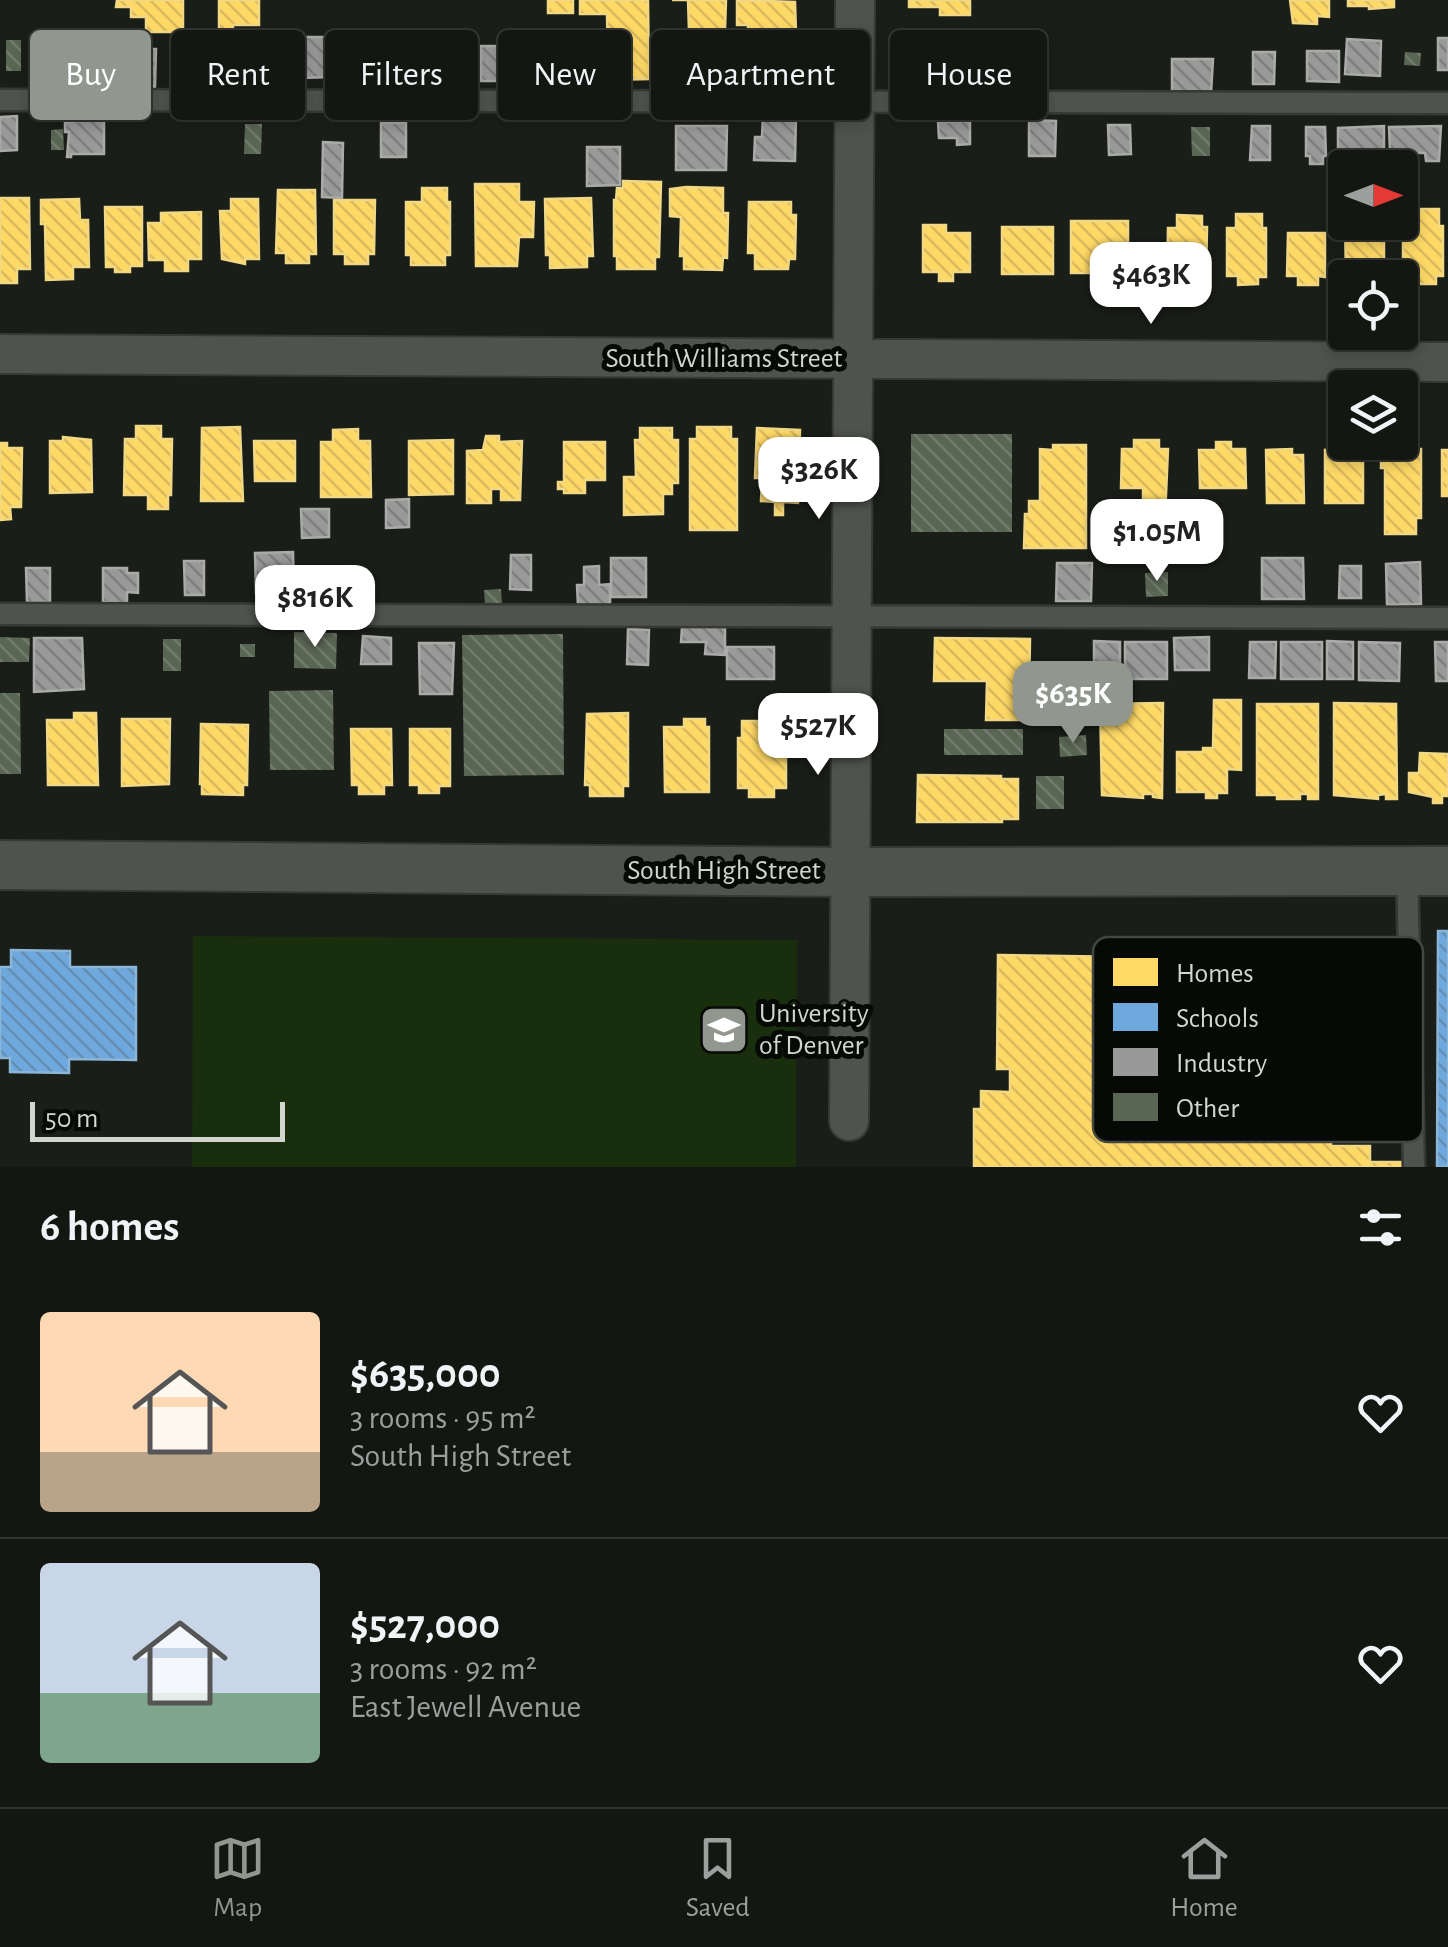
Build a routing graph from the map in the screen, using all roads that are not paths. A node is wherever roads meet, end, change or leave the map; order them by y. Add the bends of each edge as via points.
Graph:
1 (855, 0) edge
2 (855, 30) edge
3 (0, 100) edge
4 (651, 102) edge
5 (870, 102) edge
6 (1448, 102) edge
7 (855, 120) edge
8 (0, 354) edge
9 (855, 360) junction
10 (1448, 362) edge
11 (0, 614) edge
12 (852, 616) junction
13 (1448, 618) edge
14 (0, 865) edge
15 (851, 872) junction
16 (1427, 872) edge
17 (1423, 963) edge
18 (848, 1121) dead end
19 (1415, 1142) edge
20 (1414, 1167) edge

1 - 2 street
3 - 4 lane
5 - 6 lane
7 - 9 street
8 - 9 street, South Williams Street
9 - 10 street, South Williams Street
9 - 12 street
11 - 12 lane
12 - 13 lane
12 - 15 street
14 - 15 street, South High Street
15 - 16 street, South High Street
15 - 18 street
16 - 17 lane
19 - 20 lane

